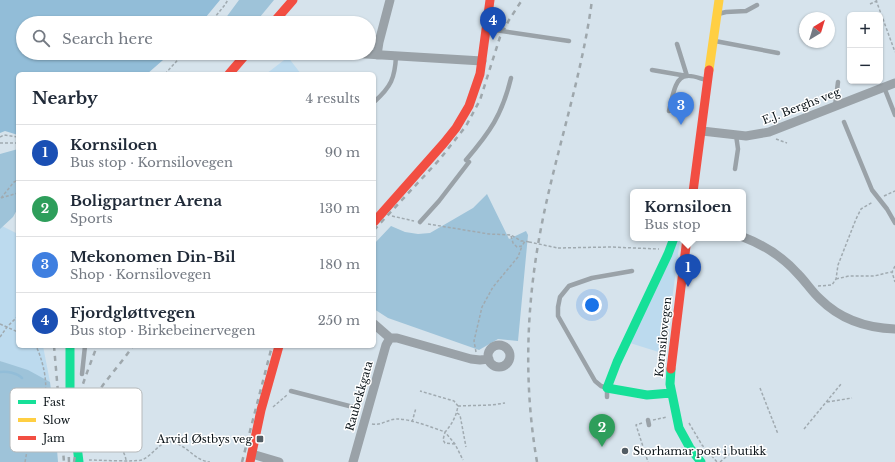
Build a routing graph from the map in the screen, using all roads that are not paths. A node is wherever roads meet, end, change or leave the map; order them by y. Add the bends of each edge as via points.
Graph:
1 (293, 0) edge
2 (390, 0) edge
3 (490, 0) edge
4 (720, 0) edge
5 (757, 5) dead end
6 (718, 14) junction
7 (279, 16) edge
8 (487, 28) junction
9 (569, 41) dead end
10 (714, 41) junction
11 (677, 44) dead end
12 (778, 53) dead end
13 (377, 55) joint
14 (396, 56) junction
15 (241, 60) edge
16 (482, 61) junction
17 (652, 70) dead end
18 (231, 72) edge
19 (687, 76) junction
20 (511, 78) dead end
21 (709, 80) junction
22 (838, 82) dead end
23 (895, 83) edge
24 (884, 87) junction
25 (376, 100) edge
26 (835, 106) junction
27 (669, 111) dead end
28 (895, 115) edge
29 (844, 122) dead end
30 (702, 131) junction
31 (736, 135) junction
32 (735, 169) dead end
33 (693, 189) edge
34 (376, 220) edge
35 (420, 222) road end
36 (895, 224) edge
37 (746, 238) edge
38 (673, 241) edge
39 (687, 241) edge
40 (632, 271) dead end
41 (376, 326) edge
42 (895, 329) edge
43 (390, 338) junction
44 (70, 348) edge
45 (84, 348) edge
46 (278, 348) edge
47 (489, 359) dead end
48 (82, 374) dead end
49 (71, 388) edge
50 (607, 388) junction
51 (291, 391) road end
52 (671, 393) junction
53 (607, 397) dead end
54 (357, 408) dead end
55 (677, 415) junction
56 (648, 420) dead end
57 (649, 425) dead end
58 (251, 458) edge
59 (279, 462) edge
60 (353, 462) edge
61 (701, 462) edge
62 (709, 462) edge

1 - 7 main road
2 - 13 street
3 - 8 main road
4 - 6 main road
5 - 6 lane via 746,11
6 - 10 main road
8 - 9 lane
8 - 16 main road
10 - 12 lane
10 - 21 main road
11 - 19 lane
13 - 14 street
14 - 16 street
14 - 25 lane via 396,68 390,86
15 - 18 main road
16 - 34 main road via 473,96 459,123
17 - 19 lane
19 - 21 lane
19 - 27 lane via 677,82
20 - 35 lane via 505,103 492,127 439,201
21 - 30 main road
22 - 26 lane
23 - 24 street, E.J. Berghs veg
24 - 26 street, E.J. Berghs veg
24 - 28 lane
26 - 31 street, E.J. Berghs veg via 769,132
29 - 36 lane via 873,192
30 - 31 street, E.J. Berghs veg
30 - 33 main road
31 - 32 lane via 738,149
37 - 42 street via 776,254 832,309 854,321
38 - 50 main road
39 - 52 main road, Kornsilovegen via 671,358
40 - 50 lane via 592,278 569,286 560,297 558,316 595,382
41 - 43 street
43 - 47 street via 476,360
43 - 60 street, Raubekkgata
44 - 49 main road
45 - 48 lane
46 - 58 main road
50 - 52 main road via 642,394
50 - 53 lane
51 - 54 lane
52 - 55 main road, Kornsilovegen
55 - 61 main road, Kornsilovegen via 679,428
55 - 62 main road, Kornsilovegen via 697,448
56 - 57 lane
58 - 59 street

